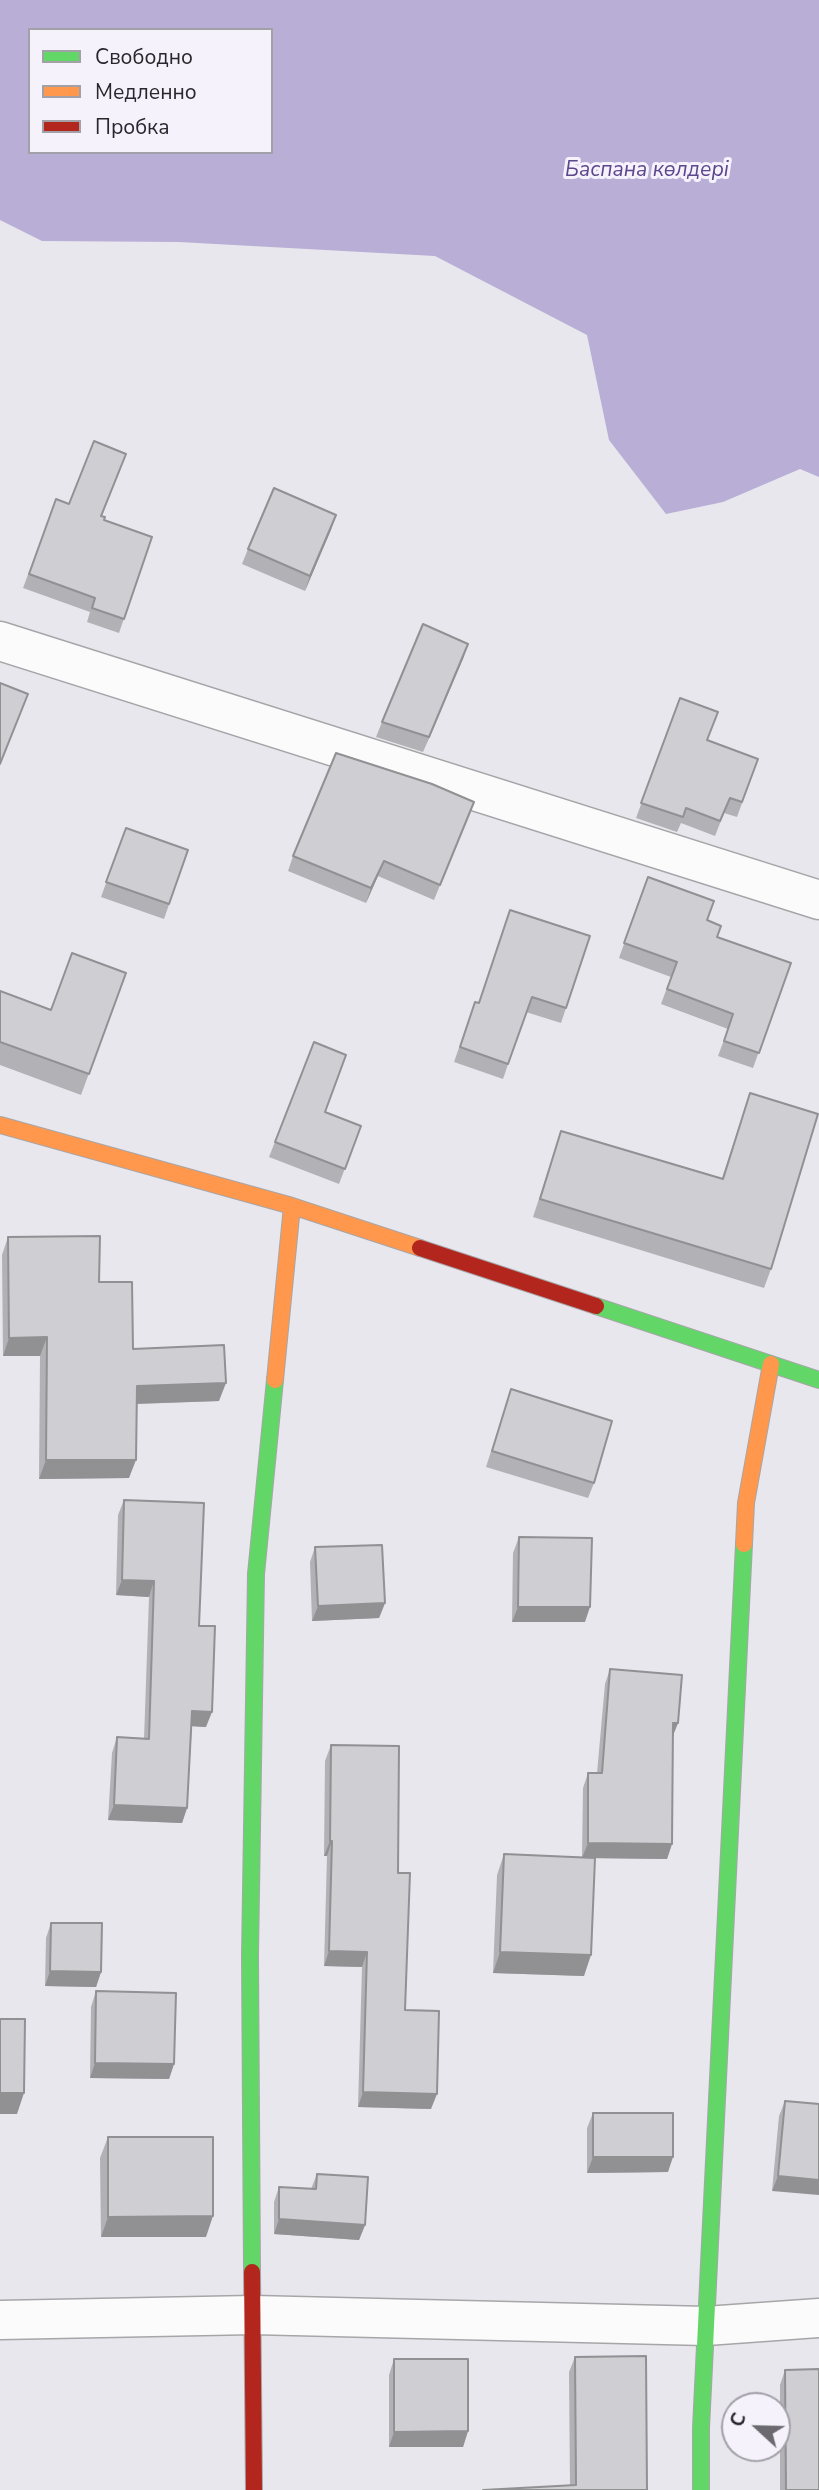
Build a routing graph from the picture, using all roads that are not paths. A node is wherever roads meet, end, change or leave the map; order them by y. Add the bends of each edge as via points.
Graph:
1 (0, 641) edge
2 (819, 900) edge
3 (0, 1125) edge
4 (292, 1206) junction
5 (771, 1364) junction
6 (819, 1380) edge
7 (253, 2315) junction
8 (819, 2318) edge
9 (0, 2320) edge
10 (706, 2326) junction
11 (254, 2490) edge
12 (701, 2490) edge

1 - 2 street
3 - 4 street
4 - 5 street
4 - 7 street via 256,1574 250,1955
5 - 6 street
5 - 10 street via 747,1503
7 - 9 street
7 - 10 street
7 - 11 street
8 - 10 street
10 - 12 street

